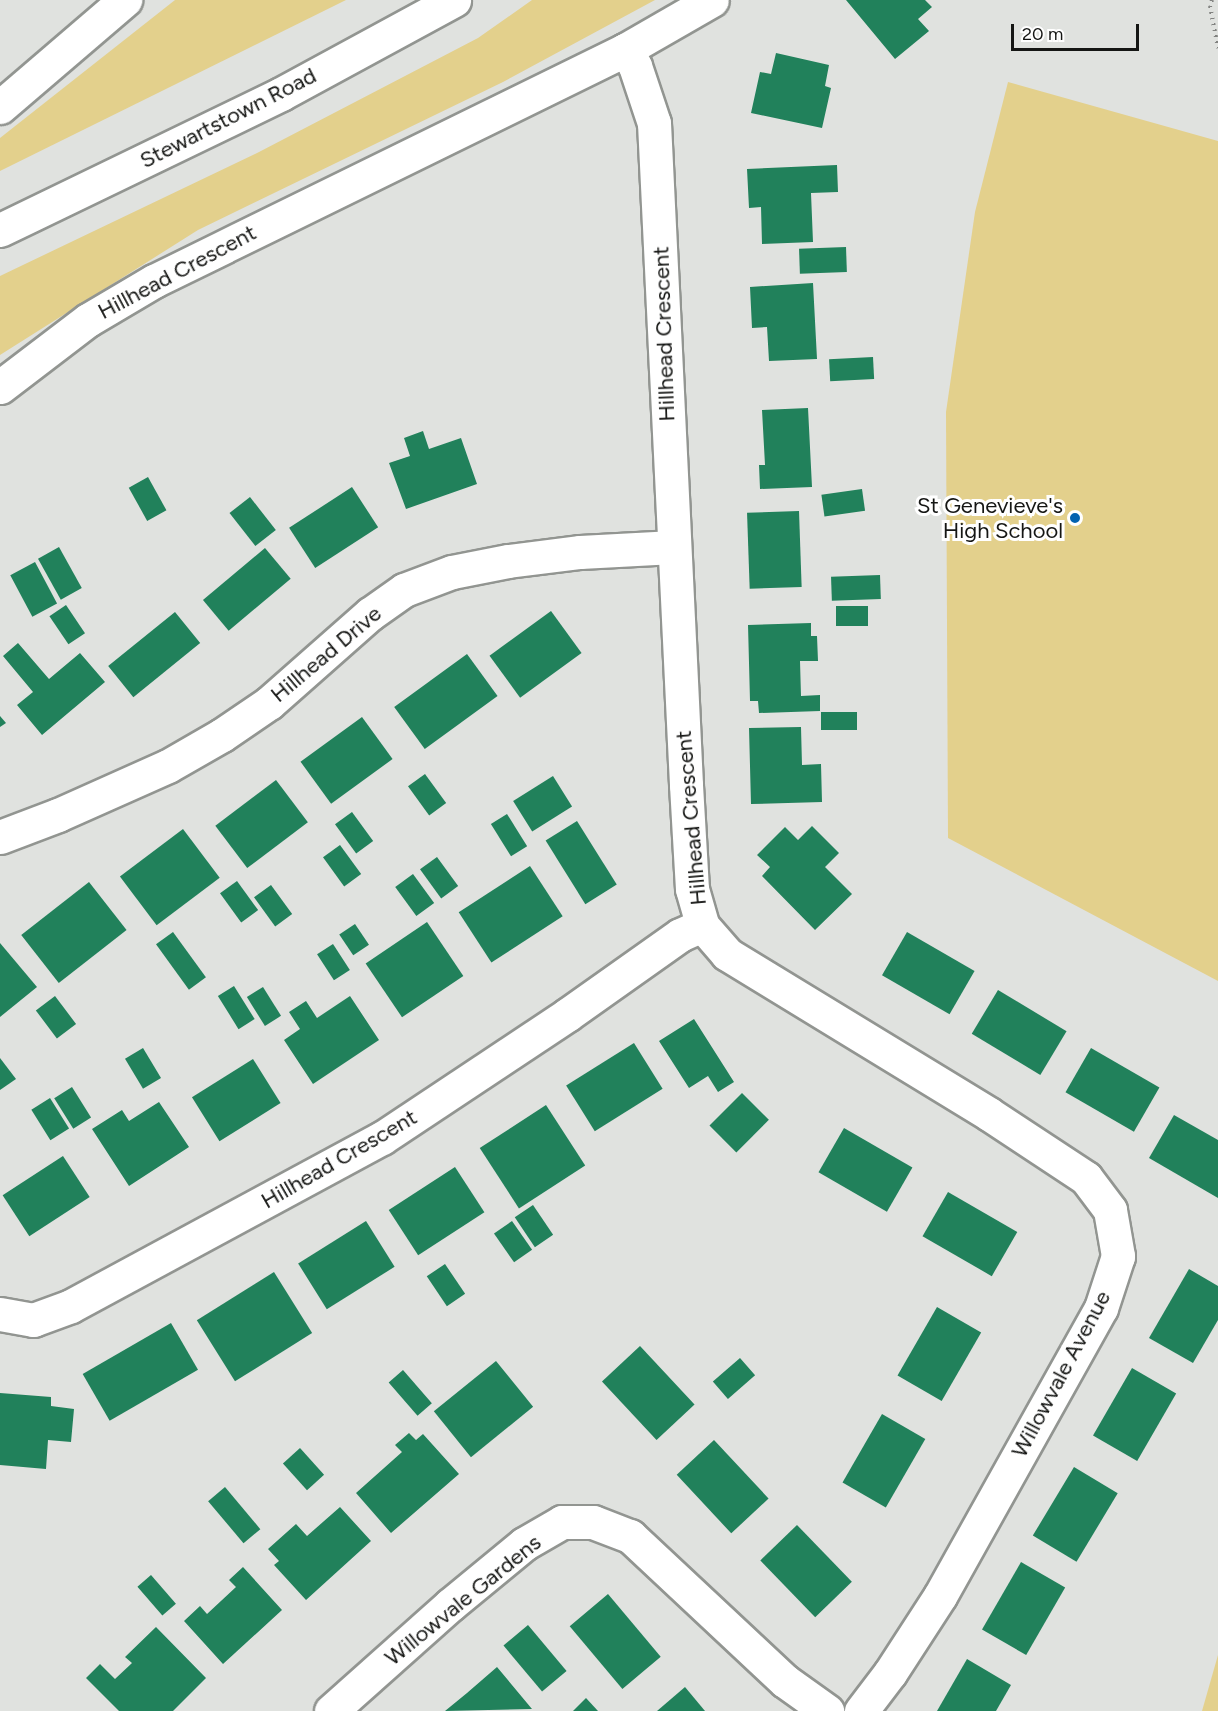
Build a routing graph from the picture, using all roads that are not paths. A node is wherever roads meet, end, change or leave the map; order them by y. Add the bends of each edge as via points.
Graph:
1 (126, 0) edge
2 (452, 0) edge
3 (712, 0) edge
4 (625, 50) junction
5 (0, 106) edge
6 (0, 230) edge
7 (0, 387) edge
8 (674, 547) junction
9 (0, 837) edge
10 (702, 925) junction
11 (0, 1314) edge
12 (331, 1711) edge
13 (827, 1711) edge
14 (861, 1711) edge

1 - 5 street
2 - 6 street, Stewartstown Road via 281,94
3 - 4 street, Hillhead Crescent
4 - 7 street, Hillhead Crescent via 154,281 88,320
4 - 8 street, Hillhead Crescent via 635,66 654,123
8 - 9 street, Hillhead Drive via 508,561 452,572 404,590 370,614 269,703 222,735 168,766
8 - 10 street, Hillhead Crescent via 692,889
10 - 11 street, Hillhead Crescent via 680,935 381,1138 71,1306 33,1320
10 - 14 street, Willowvale Avenue via 727,954 1086,1178 1110,1210 1118,1256 1101,1308 940,1596
12 - 13 street, Willowvale Gardens via 524,1544 562,1522 592,1522 630,1536 785,1681

